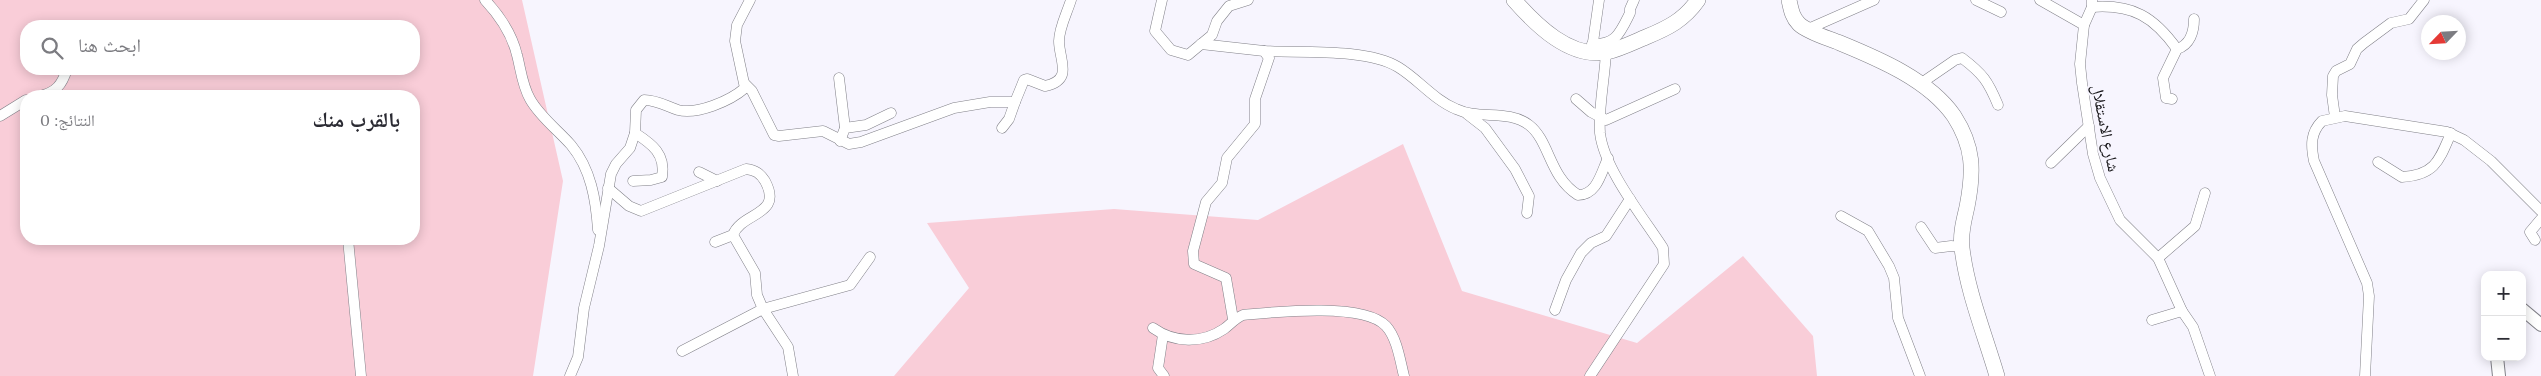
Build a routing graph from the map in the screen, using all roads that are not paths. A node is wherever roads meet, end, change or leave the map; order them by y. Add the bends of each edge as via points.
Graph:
1 (485, 0) edge
2 (750, 0) edge
3 (1071, 0) edge
4 (1162, 0) edge
5 (1248, 0) edge
6 (1514, 0) edge
7 (1599, 0) edge
8 (1634, 0) edge
9 (1698, 0) edge
10 (1789, 0) edge
11 (1874, 0) edge
12 (1976, 0) edge
13 (2040, 0) edge
14 (2424, 0) edge
15 (2092, 4) edge
16 (2002, 12) dead end
17 (2194, 19) dead end
18 (2084, 25) junction
19 (1808, 29) junction
20 (1201, 44) junction
21 (1597, 49) junction
22 (2177, 49) junction
23 (1264, 51) junction
24 (65, 75) edge
25 (839, 78) dead end
26 (746, 84) junction
27 (1920, 84) junction
28 (1675, 89) dead end
29 (56, 90) edge
30 (1576, 99) dead end
31 (2172, 99) dead end
32 (1015, 102) junction
33 (20, 104) edge
34 (1998, 105) dead end
35 (1464, 112) junction
36 (891, 113) dead end
37 (0, 116) edge
38 (2335, 117) junction
39 (1601, 118) junction
40 (2089, 126) junction
41 (845, 128) junction
42 (1002, 128) dead end
43 (635, 133) junction
44 (2450, 134) junction
45 (840, 141) junction
46 (1608, 158) junction
47 (2378, 162) dead end
48 (2051, 163) dead end
49 (699, 172) dead end
50 (633, 181) dead end
51 (717, 181) junction
52 (608, 188) junction
53 (2205, 193) dead end
54 (1630, 199) junction
55 (2541, 211) edge
56 (1528, 213) dead end
57 (1841, 216) dead end
58 (2541, 219) edge
59 (1921, 227) dead end
60 (733, 235) junction
61 (2535, 240) dead end
62 (715, 242) dead end
63 (349, 245) edge
64 (599, 246) junction
65 (1962, 247) junction
66 (870, 257) dead end
67 (2158, 258) junction
68 (763, 309) junction
69 (1555, 310) dead end
70 (2182, 311) junction
71 (2526, 312) edge
72 (1233, 319) junction
73 (2152, 320) dead end
74 (2541, 325) edge
75 (1153, 328) dead end
76 (1163, 335) junction
77 (682, 351) dead end
78 (2497, 361) edge
79 (360, 376) edge
80 (570, 376) edge
81 (793, 376) edge
82 (1164, 376) edge
83 (1404, 376) edge
84 (1590, 376) edge
85 (1920, 376) edge
86 (1998, 376) edge
87 (2210, 376) edge
88 (2365, 376) edge
89 (2499, 376) edge

1 - 64 street via 500,16 510,35 530,100 571,145 586,169 594,194
2 - 26 street via 737,25 735,41
3 - 32 street via 1059,42 1064,64 1061,76 1045,86 1024,80
4 - 20 street via 1155,31 1161,40 1171,50 1188,55
5 - 20 street via 1229,6 1217,21 1212,35
6 - 21 main road via 1551,35 1580,50
7 - 21 street
8 - 21 street via 1630,14 1616,37
9 - 21 main road via 1673,26
10 - 19 main road via 1795,20
11 - 19 street
12 - 16 street
13 - 18 street
14 - 38 street via 2409,19 2392,23 2357,49 2350,64 2336,71 2332,95
15 - 18 street, شارع الاستقلال
15 - 22 street via 2138,12 2164,31
17 - 22 street via 2188,42 2185,47
18 - 40 street, شارع الاستقلال via 2080,64
19 - 27 main road via 1859,51
20 - 23 street
21 - 39 street
22 - 31 street via 2163,78 2166,98
23 - 35 street via 1376,58 1399,67 1454,109
23 - 72 street via 1269,58 1255,99 1255,124 1227,158 1222,183 1206,202 1192,251 1194,264 1226,278
24 - 29 street
25 - 41 street
26 - 43 street via 741,91 696,110 678,110 654,100 644,100 636,110
26 - 45 street via 774,135 823,131
27 - 34 street via 1962,58 1989,82
27 - 65 main road via 1946,106 1968,142 1972,159
28 - 39 street via 1606,120
30 - 39 street
32 - 42 street
32 - 45 street via 963,106 861,142 849,144
33 - 37 street
35 - 46 street via 1511,117 1529,125 1538,135 1556,171 1578,195 1586,195 1593,190
35 - 56 street via 1485,128 1511,163 1529,196
36 - 41 street via 866,125
38 - 44 street via 2360,118
38 - 88 street via 2317,126 2312,152 2367,283 2369,308
39 - 46 street via 1601,140
40 - 48 street
40 - 67 street, شارع الاستقلال via 2100,178 2113,208 2120,220
41 - 45 street
43 - 50 street via 656,149 663,171 658,179
43 - 52 street via 630,148 614,169
44 - 47 street via 2438,163 2425,172 2402,177
44 - 55 street via 2464,140 2491,161
46 - 54 street
49 - 51 street
51 - 52 street via 641,211 629,206
51 - 60 street via 746,169 754,170 762,175 771,193 766,207 737,226
52 - 64 street
53 - 67 street via 2195,226
54 - 69 street via 1606,236 1581,253
54 - 84 street via 1663,248 1664,264
57 - 85 street via 1868,231 1889,266 1894,278 1898,318
58 - 61 street via 2530,232
59 - 65 street via 1935,248
60 - 62 street
60 - 68 street via 755,274 757,295
63 - 79 street
64 - 80 street via 584,308 578,357
65 - 86 main road
66 - 68 street via 850,285
67 - 70 street, شارع الاستقلال
68 - 77 street
68 - 81 street via 788,348
70 - 73 street
70 - 87 street, شارع الاستقلال via 2193,327
71 - 74 street
72 - 76 street via 1225,328 1202,338 1184,340
72 - 83 street via 1243,315 1326,310 1371,317 1381,321 1393,336
75 - 76 street
76 - 82 street via 1158,368
78 - 89 street

